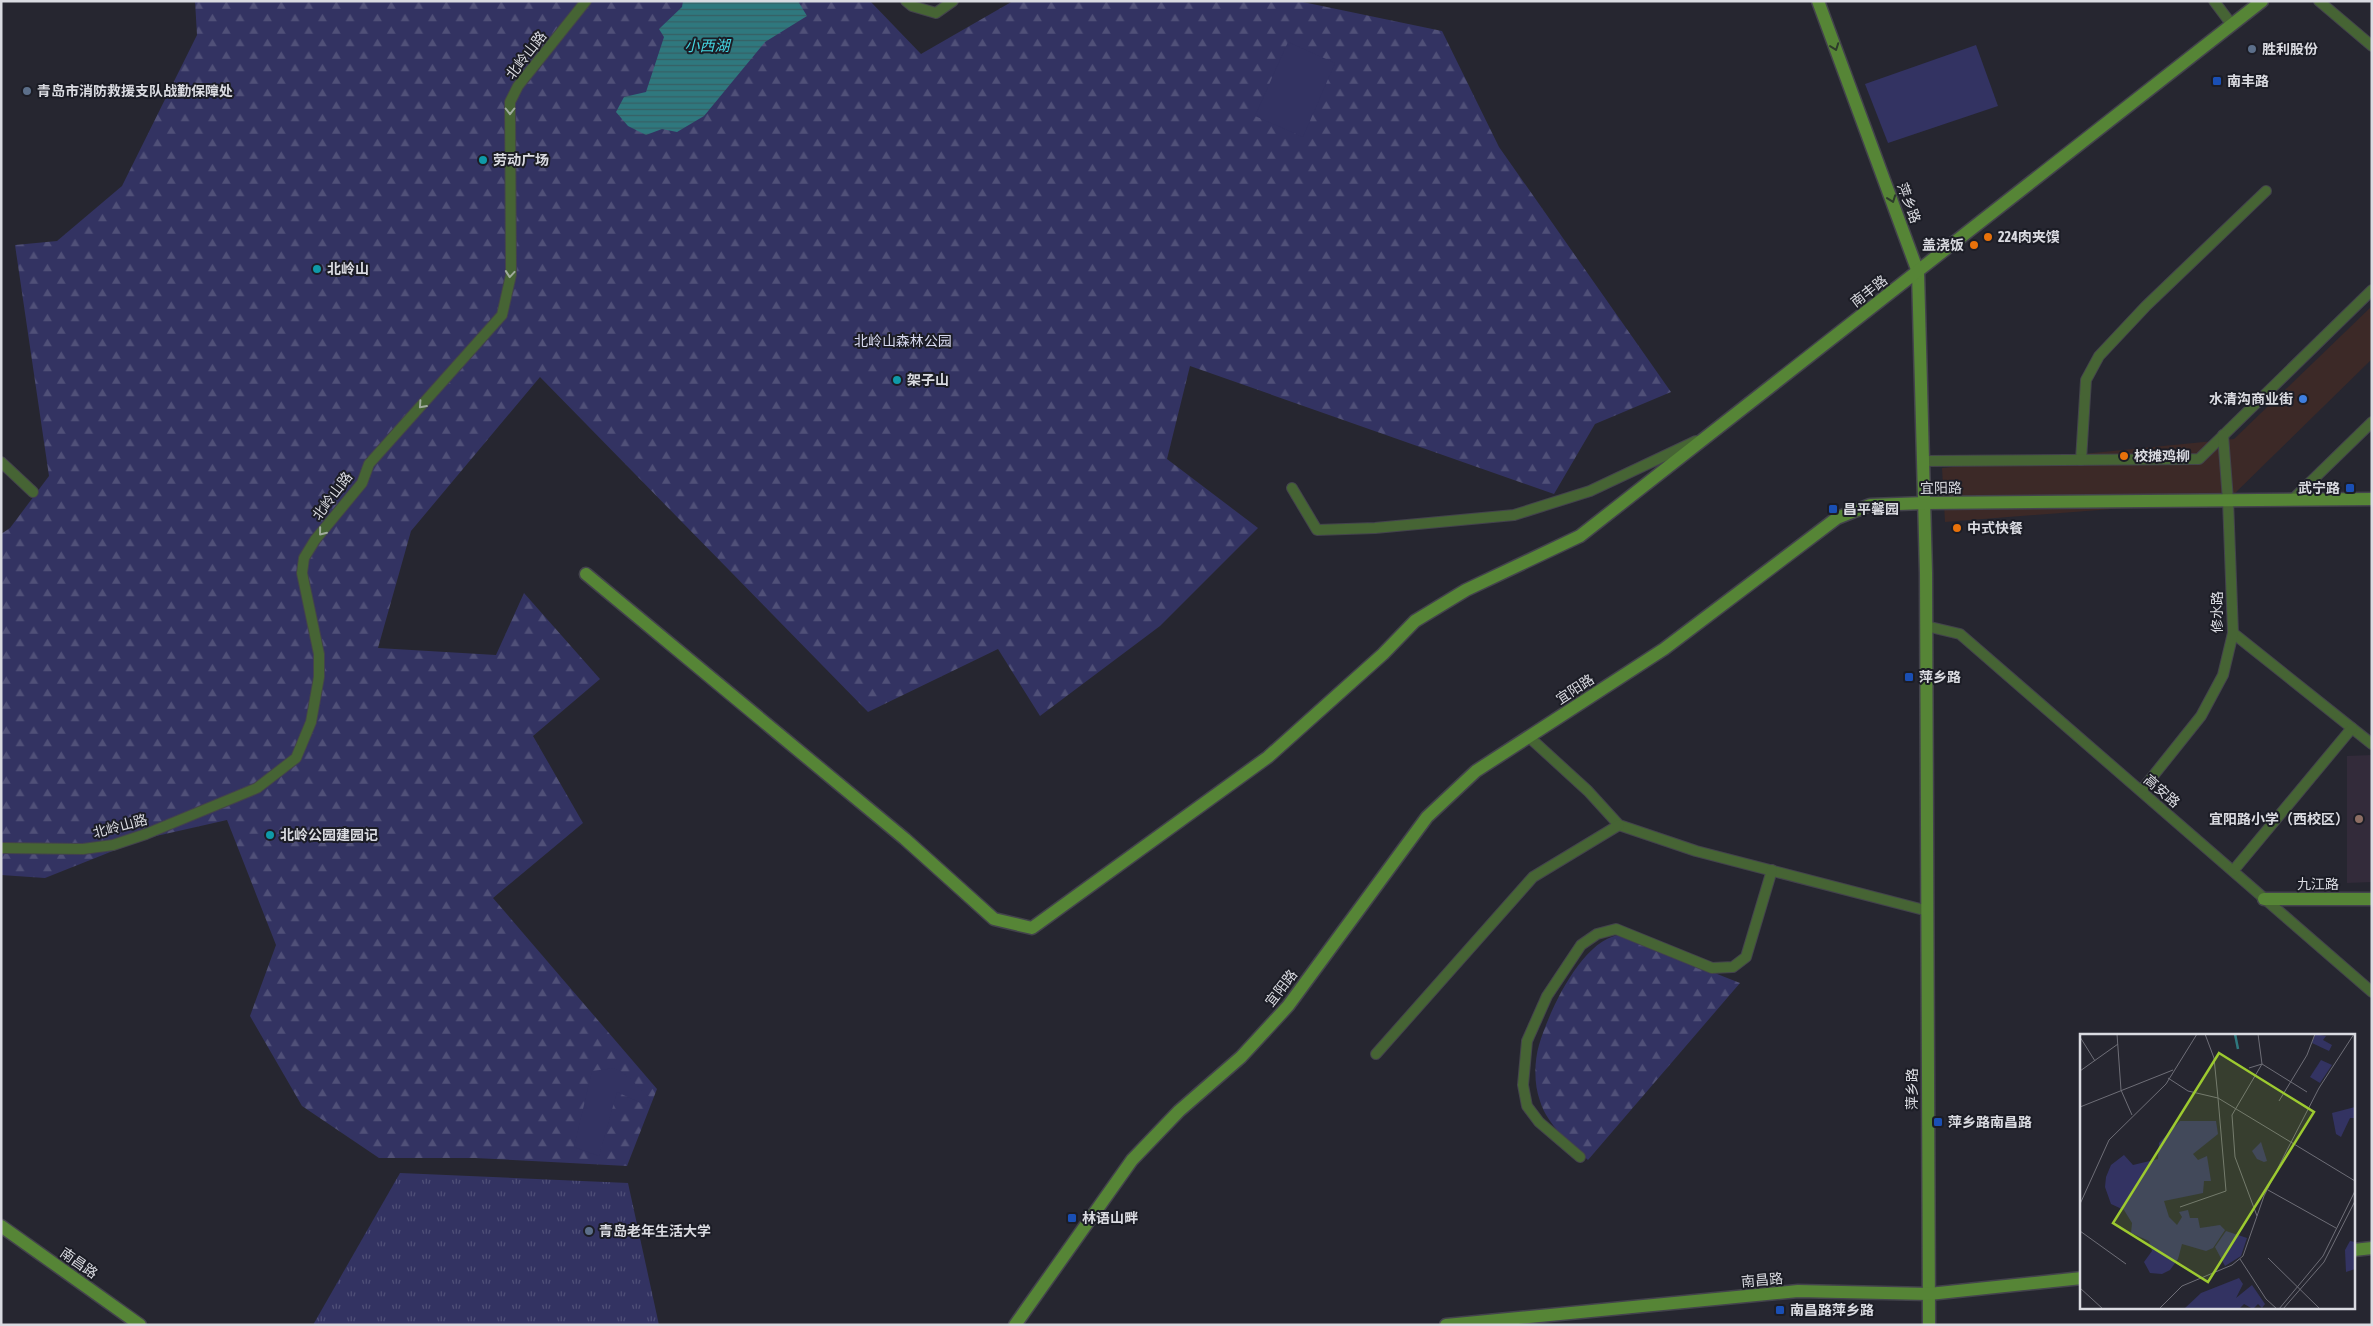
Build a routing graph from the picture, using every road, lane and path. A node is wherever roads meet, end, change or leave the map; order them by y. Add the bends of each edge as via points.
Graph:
1 (586, 1) edge
2 (906, 1) edge
3 (952, 1) edge
4 (1818, 1) edge
5 (2214, 1) edge
6 (2262, 1) edge
7 (2318, 1) edge
8 (2232, 24) junction
9 (2372, 46) edge
10 (2266, 191) dead end
11 (1918, 272) junction
12 (2372, 290) edge
13 (2372, 422) edge
14 (2222, 435) junction
15 (1705, 436) junction
16 (1924, 460) junction
17 (2081, 460) junction
18 (1, 462) edge
19 (1292, 488) dead end
20 (33, 492) dead end
21 (2293, 499) junction
22 (2372, 499) edge
23 (2228, 500) junction
24 (1925, 503) junction
25 (586, 574) dead end
26 (1926, 626) junction
27 (2233, 633) junction
28 (2352, 728) junction
29 (1529, 737) junction
30 (2372, 744) edge
31 (2141, 791) junction
32 (1619, 825) junction
33 (1, 848) edge
34 (1772, 870) junction
35 (2233, 871) junction
36 (2264, 899) junction
37 (2372, 899) edge
38 (1928, 911) junction
39 (2372, 992) edge
40 (1376, 1054) dead end
41 (1580, 1157) dead end
42 (1, 1226) edge
43 (2372, 1248) edge
44 (2356, 1250) edge
45 (2080, 1278) edge
46 (1928, 1294) junction
47 (140, 1325) edge
48 (1015, 1325) edge
49 (1446, 1325) edge
50 (1929, 1325) edge

1 -> 33 street, 北岭山路 via 518,86 510,102 511,275 502,315 369,464 362,483 304,558 302,572 319,654 319,678 311,722 296,758 257,788 146,834 83,849
2 - 3 street via 936,13
4 -> 11 street, 萍乡路
5 - 8 street
6 - 8 street, 南丰路
7 - 9 street
8 - 11 street, 南丰路
10 - 17 street via 2099,356 2086,380
11 - 15 street, 南丰路
11 - 16 street, 萍乡路
12 - 14 street
13 - 21 street
14 - 17 street via 2199,458
14 - 23 street, 修水路
15 - 19 street via 1590,491 1514,515 1318,530
15 - 25 street, 南丰路 via 1580,536 1466,590 1415,621 1383,654 1268,756 1032,928 994,919 906,839
16 - 17 street
16 - 24 street, 萍乡路
18 - 20 street
21 - 22 street, 宜阳路
21 - 23 street, 宜阳路
23 - 24 street, 宜阳路
23 - 27 street, 修水路
24 - 26 street, 萍乡路
24 - 29 street, 宜阳路 via 1870,506 1836,518 1664,649
26 - 31 street, 高安路 via 1960,634
26 - 38 street, 萍乡路
27 - 28 street
27 - 31 street, 修水路 via 2223,675 2201,716
28 - 30 street
28 - 35 street
29 - 32 street via 1588,791
29 - 48 street, 宜阳路 via 1476,771 1426,817 1288,1006 1241,1057 1179,1111 1132,1160
31 - 35 street, 高安路
32 - 34 street
32 - 40 street via 1533,877
34 - 38 street
34 - 41 street via 1746,957 1733,967 1712,968 1616,929 1597,934 1581,945 1547,996 1527,1041 1523,1085 1527,1106 1539,1122
35 - 36 street, 高安路
36 - 37 street, 九江路
36 - 39 street, 高安路
38 - 46 street, 萍乡路
42 - 47 street, 南昌路
43 - 44 street
45 - 46 street, 南昌路
46 - 49 street, 南昌路 via 1798,1291
46 - 50 street, 萍乡路

